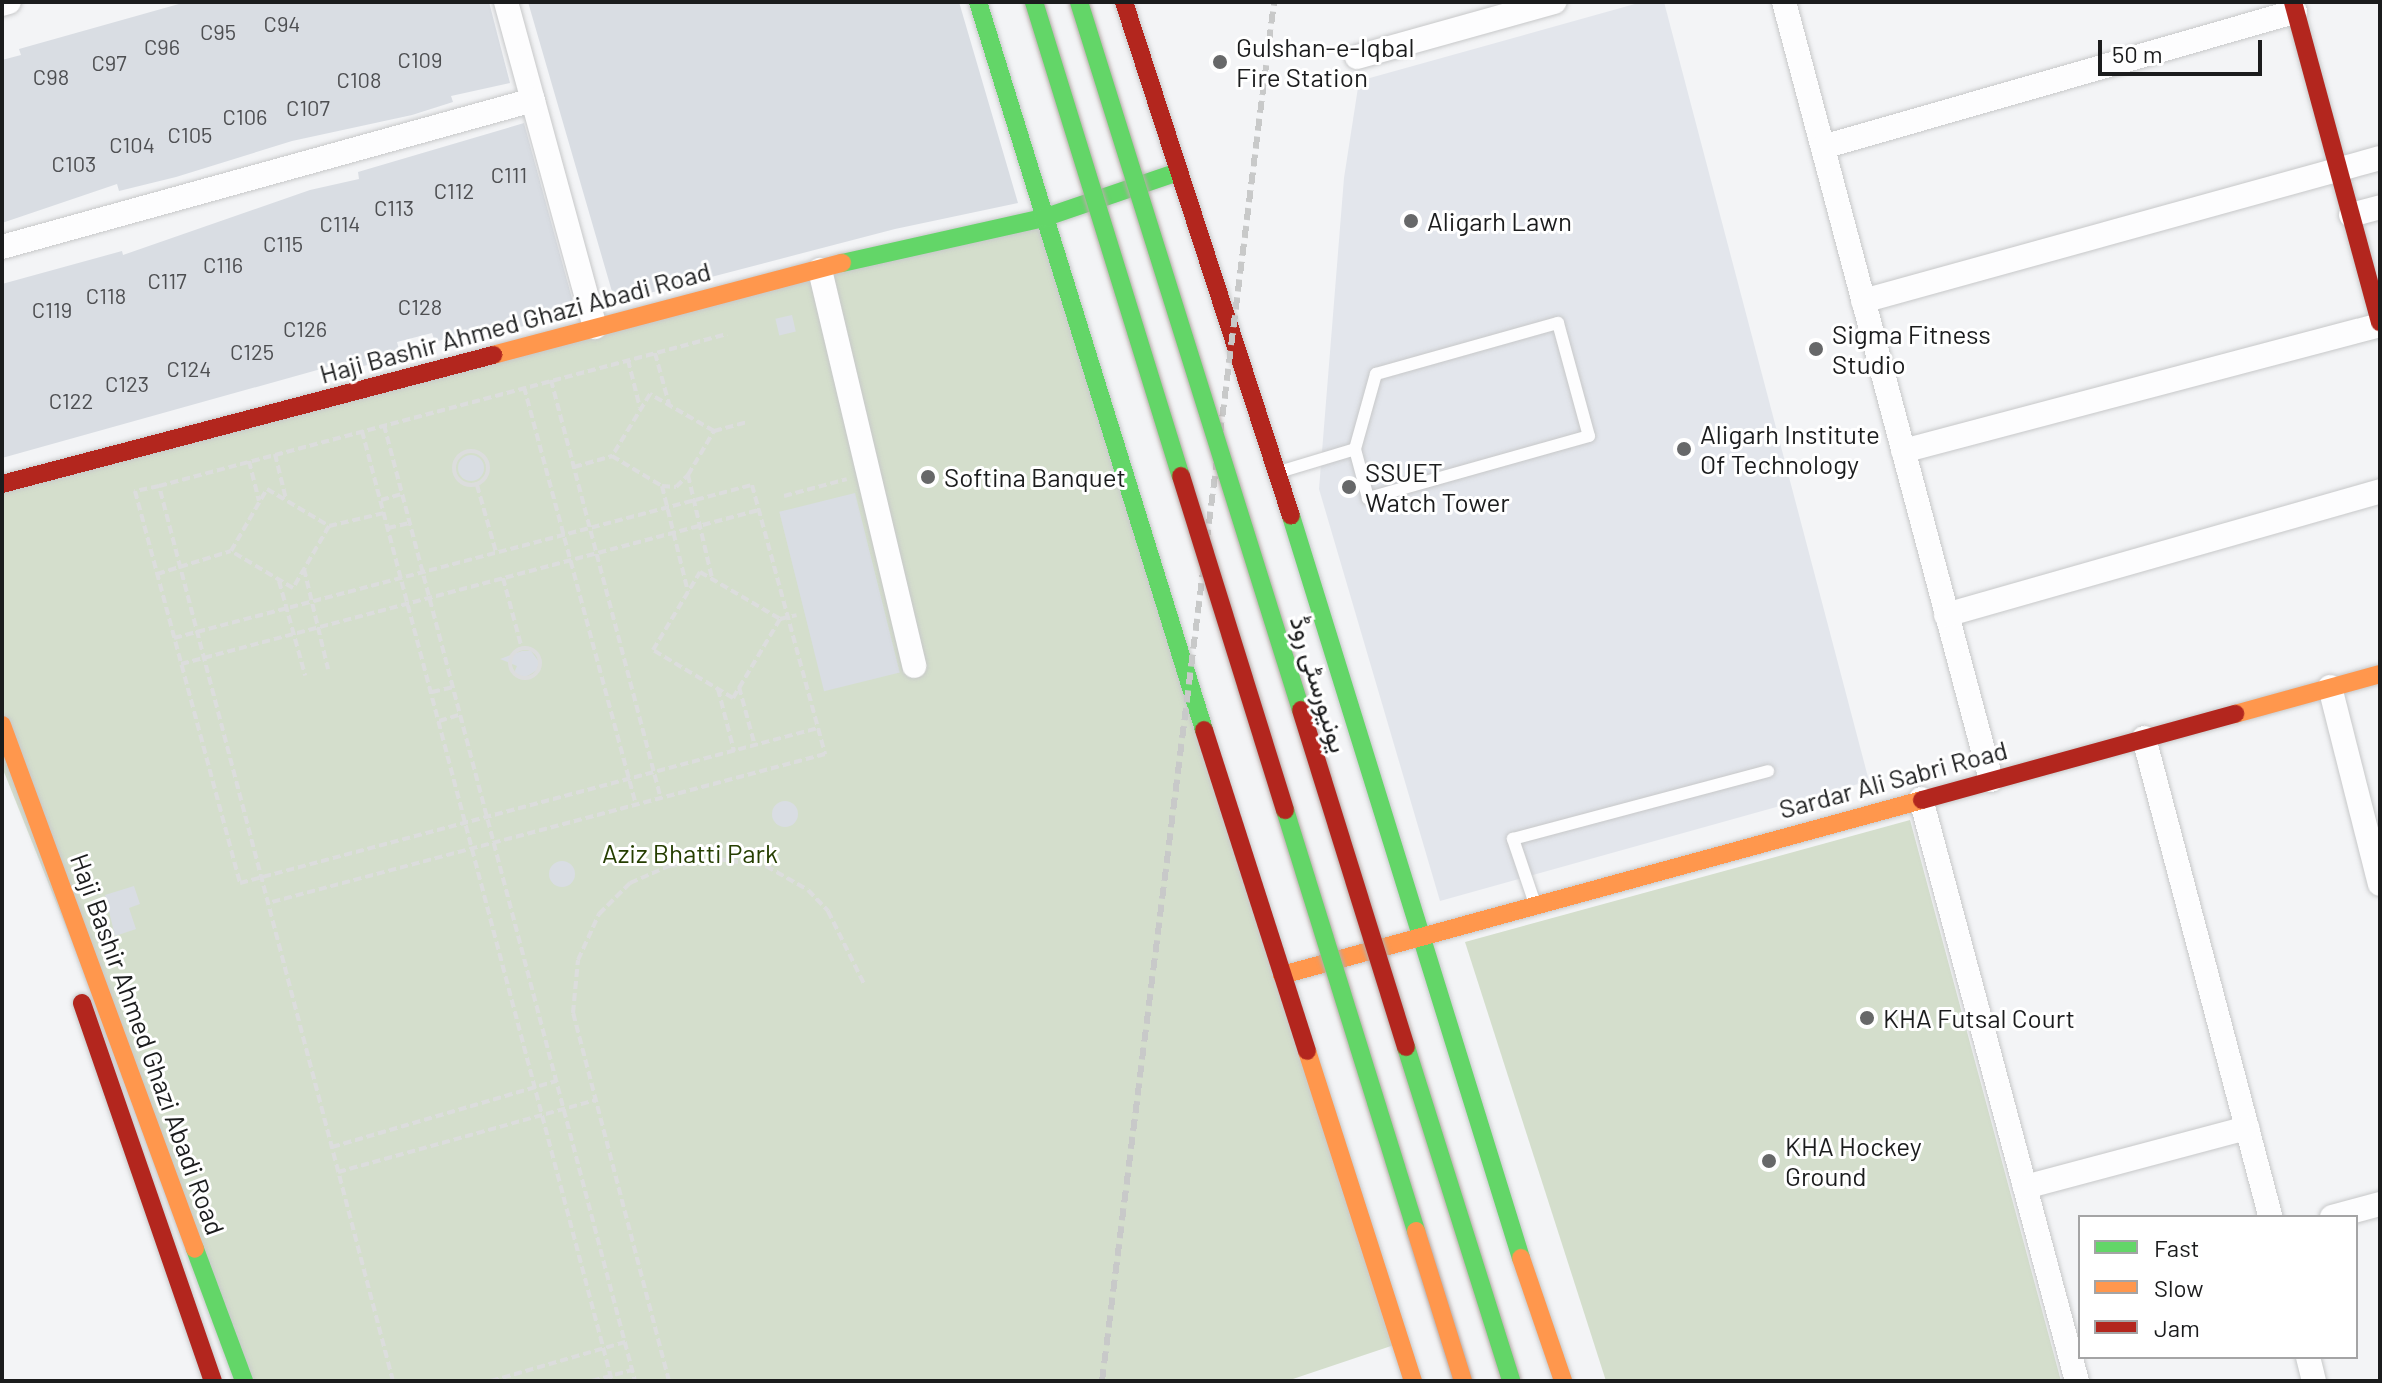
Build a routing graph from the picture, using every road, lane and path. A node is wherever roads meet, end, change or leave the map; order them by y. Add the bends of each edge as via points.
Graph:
1 (9, 2) edge
2 (506, 2) edge
3 (978, 2) edge
4 (1034, 2) edge
5 (1079, 2) edge
6 (1124, 2) edge
7 (1554, 2) edge
8 (1784, 2) edge
9 (2, 4) edge
10 (2294, 7) edge
11 (1357, 57) dead end
12 (533, 100) junction
13 (1823, 147) junction
14 (2380, 158) edge
15 (2338, 169) junction
16 (1178, 172) junction
17 (2380, 207) edge
18 (2351, 215) junction
19 (1043, 218) junction
20 (2, 247) edge
21 (820, 270) junction
22 (1863, 301) junction
23 (2380, 324) edge
24 (595, 327) junction
25 (727, 334) dead end
26 (655, 353) junction
27 (628, 360) junction
28 (551, 380) junction
29 (524, 387) junction
30 (669, 404) junction
31 (640, 408) junction
32 (748, 422) dead end
33 (384, 425) junction
34 (362, 431) junction
35 (714, 431) junction
36 (1355, 449) junction
37 (1903, 451) junction
38 (275, 454) junction
39 (612, 456) junction
40 (249, 461) junction
41 (574, 467) junction
42 (868, 473) junction
43 (1278, 473) junction
44 (688, 475) junction
45 (2, 484) edge
46 (477, 485) junction
47 (159, 486) junction
48 (662, 486) junction
49 (2380, 491) edge
50 (402, 494) junction
51 (784, 496) dead end
52 (286, 500) junction
53 (380, 500) junction
54 (259, 501) junction
55 (694, 501) junction
56 (667, 508) junction
57 (759, 510) junction
58 (384, 513) junction
59 (410, 522) junction
60 (700, 525) junction
61 (329, 526) junction
62 (388, 528) junction
63 (590, 528) junction
64 (674, 532) junction
65 (564, 535) junction
66 (231, 551) junction
67 (496, 553) junction
68 (597, 553) junction
69 (570, 560) junction
70 (180, 567) junction
71 (304, 569) junction
72 (423, 572) junction
73 (157, 574) junction
74 (401, 578) junction
75 (503, 578) junction
76 (279, 579) junction
77 (712, 579) junction
78 (688, 592) junction
79 (429, 598) junction
80 (312, 602) junction
81 (407, 603) junction
82 (287, 609) junction
83 (797, 615) dead end
84 (1946, 615) junction
85 (788, 617) junction
86 (780, 619) junction
87 (197, 632) junction
88 (294, 634) junction
89 (174, 638) junction
90 (522, 649) junction
91 (203, 658) junction
92 (181, 664) junction
93 (914, 666) dead end
94 (328, 669) dead end
95 (2380, 674) edge
96 (305, 675) dead end
97 (453, 687) junction
98 (739, 687) junction
99 (2330, 687) junction
100 (718, 689) junction
101 (431, 693) junction
102 (460, 715) junction
103 (439, 721) junction
104 (2, 725) edge
105 (818, 728) junction
106 (2144, 738) junction
107 (755, 746) junction
108 (734, 751) junction
109 (1768, 771) dead end
110 (654, 772) junction
111 (629, 779) junction
112 (1991, 780) junction
113 (2, 783) edge
114 (661, 798) junction
115 (1921, 799) junction
116 (636, 804) junction
117 (487, 817) junction
118 (465, 823) junction
119 (494, 842) junction
120 (472, 848) junction
121 (2376, 855) edge
122 (261, 878) junction
123 (2380, 884) edge
124 (268, 903) junction
125 (1535, 904) junction
126 (1420, 935) junction
127 (1282, 975) junction
128 (864, 984) dead end
129 (556, 1081) junction
130 (535, 1088) junction
131 (596, 1100) junction
132 (564, 1109) junction
133 (542, 1115) junction
134 (2247, 1128) junction
135 (332, 1147) junction
136 (338, 1172) junction
137 (2025, 1187) junction
138 (2380, 1204) edge
139 (2270, 1215) edge
140 (2339, 1215) edge
141 (625, 1342) junction
142 (604, 1349) junction
143 (2308, 1359) edge
144 (632, 1370) junction
145 (611, 1378) edge
146 (213, 1381) edge
147 (244, 1381) edge
148 (393, 1381) edge
149 (491, 1381) edge
150 (592, 1381) edge
151 (635, 1381) edge
152 (669, 1381) edge
153 (1413, 1381) edge
154 (1463, 1381) edge
155 (1511, 1381) edge
156 (1563, 1381) edge
157 (2077, 1381) edge
158 (2314, 1381) edge

1 - 9 street
2 - 12 street
3 - 19 street
4 - 154 street, bridge
5 - 155 street, یونیورسٹی روڈ, bridge
6 - 16 street
7 - 11 street
8 - 13 street
10 - 13 street
10 - 15 street
12 - 20 street
12 - 24 street
13 - 22 street
14 - 15 street
15 - 18 street
15 - 22 street
16 - 19 street, Haji Bashir Ahmed Ghazi Abadi Road
16 - 43 street
17 - 18 street
18 - 23 street
19 - 21 street, Haji Bashir Ahmed Ghazi Abadi Road
19 - 127 street
21 - 24 street, Haji Bashir Ahmed Ghazi Abadi Road
21 - 42 street
22 - 37 street
23 - 37 street
24 - 45 street, Haji Bashir Ahmed Ghazi Abadi Road
25 - 26 path
26 - 27 path
26 - 30 path
27 - 28 path
27 - 31 path
28 - 29 path
28 - 41 path
29 - 33 path
29 - 65 path
30 - 31 path via 650,394
30 - 35 path
31 - 39 path
32 - 35 path
33 - 34 path
33 - 50 path
34 - 38 path
34 - 53 path
35 - 44 path
36 - 36 lane via 1368,498 1589,436 1558,323 1376,374
36 - 43 lane
37 - 84 street
38 - 40 path
38 - 52 path
39 - 41 path
39 - 48 path
40 - 47 path
40 - 54 path
41 - 63 path
42 - 51 path
42 - 93 street
43 - 126 street
44 - 48 path via 676,487
44 - 55 path
46 - 46 path via 462,483 455,475 457,458 466,452 478,452 489,466 487,477
46 - 67 path
47 - 70 path
47 - 73 path via 135,491
48 - 56 path
49 - 84 street
50 - 53 path
50 - 59 path
52 - 54 path via 267,489
52 - 61 path
53 - 58 path
54 - 66 path
55 - 56 path
55 - 57 path via 752,485
55 - 60 path
56 - 63 path
56 - 64 path
57 - 60 path
57 - 85 path
58 - 61 path
58 - 62 path
59 - 62 path
59 - 72 path
60 - 64 path
60 - 77 path
61 - 71 path
62 - 74 path
63 - 65 path
63 - 68 path
64 - 68 path
64 - 78 path
65 - 67 path
65 - 69 path
66 - 70 path
66 - 76 path
67 - 72 path
68 - 69 path
68 - 110 path
69 - 75 path
69 - 111 path
70 - 73 path
70 - 87 path
71 - 76 path via 293,588
71 - 80 path
72 - 74 path
72 - 79 path
73 - 89 path
74 - 80 path
74 - 81 path
75 - 79 path
75 - 90 path
76 - 82 path
77 - 78 path via 700,572
77 - 86 path
78 - 100 path via 653,650
79 - 81 path
79 - 97 path
80 - 82 path
80 - 94 path
81 - 88 path
81 - 101 path
82 - 87 path
82 - 88 path
83 - 85 path
84 - 112 street
85 - 86 path
85 - 105 path
86 - 98 path
87 - 89 path
87 - 91 path
88 - 91 path
88 - 96 path
89 - 92 path
90 - 90 path via 530,649 539,661 536,674 528,678 515,674 511,666 512,656
91 - 92 path
91 - 122 path
92 - 122 path via 240,883
95 - 99 street, Sardar Ali Sabri Road
97 - 101 path
97 - 102 path
98 - 100 path via 733,698
98 - 107 path
99 - 106 street, Sardar Ali Sabri Road
99 - 121 street
100 - 108 path
101 - 103 path
102 - 103 path
102 - 117 path
103 - 118 path
104 - 147 street, Haji Bashir Ahmed Ghazi Abadi Road
105 - 107 path
105 - 114 path via 825,754
106 - 112 street, Sardar Ali Sabri Road
106 - 134 street
107 - 108 path
108 - 110 path
109 - 125 lane via 1513,839
110 - 111 path
110 - 114 path
111 - 116 path
111 - 117 path
112 - 115 street, Sardar Ali Sabri Road
113 - 146 street, Haji Bashir Ahmed Ghazi Abadi Road
114 - 116 path
115 - 125 street, Sardar Ali Sabri Road
115 - 137 street
116 - 119 path
117 - 118 path
117 - 119 path
118 - 120 path
118 - 122 path
119 - 120 path
119 - 129 path
120 - 124 path
120 - 130 path
121 - 123 street
122 - 124 path
124 - 135 path
125 - 126 street, Sardar Ali Sabri Road
126 - 127 street, Sardar Ali Sabri Road
126 - 156 street
127 - 153 street
128 - 131 path via 845,938 808,890 766,866 718,859 669,866 630,883 599,914 578,960 573,1013
129 - 130 path
129 - 132 path
130 - 133 path
130 - 135 path
131 - 132 path
131 - 152 path
132 - 133 path
132 - 141 path
133 - 136 path
133 - 142 path
134 - 137 street
134 - 139 street
135 - 136 path
136 - 148 path
137 - 157 street
138 - 140 street
141 - 142 path
141 - 144 path
142 - 145 path
142 - 149 path
143 - 158 street
144 - 145 path
144 - 151 path
145 - 150 path

